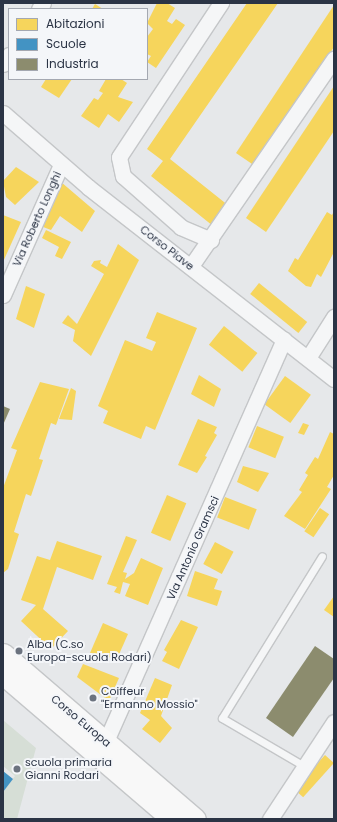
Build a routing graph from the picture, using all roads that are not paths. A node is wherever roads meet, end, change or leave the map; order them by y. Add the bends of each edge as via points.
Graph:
1 (221, 3) edge
2 (334, 59) edge
3 (3, 113) edge
4 (61, 165) junction
5 (211, 240) junction
6 (191, 266) junction
7 (3, 295) edge
8 (334, 318) edge
9 (284, 339) junction
10 (308, 358) junction
11 (334, 379) edge
12 (322, 556) dead end
13 (3, 654) edge
14 (3, 674) edge
15 (334, 722) edge
16 (103, 749) junction
17 (304, 766) junction
18 (172, 819) edge
19 (194, 819) edge
20 (270, 819) edge

1 - 5 street via 119,157 123,176 181,227
2 - 5 street
3 - 4 street, Corso Piave
4 - 6 street, Corso Piave
4 - 7 street, Via Roberto Longhi
5 - 6 street
6 - 9 street, Corso Piave
8 - 10 street
9 - 10 street, Corso Piave
9 - 16 street, Via Antonio Gramsci
10 - 11 street, Corso Piave
12 - 17 lane via 222,718
13 - 16 main road, Corso Europa
14 - 16 main road, Corso Europa
15 - 17 street
16 - 18 main road, Corso Europa
16 - 19 main road, Corso Europa
17 - 20 street

